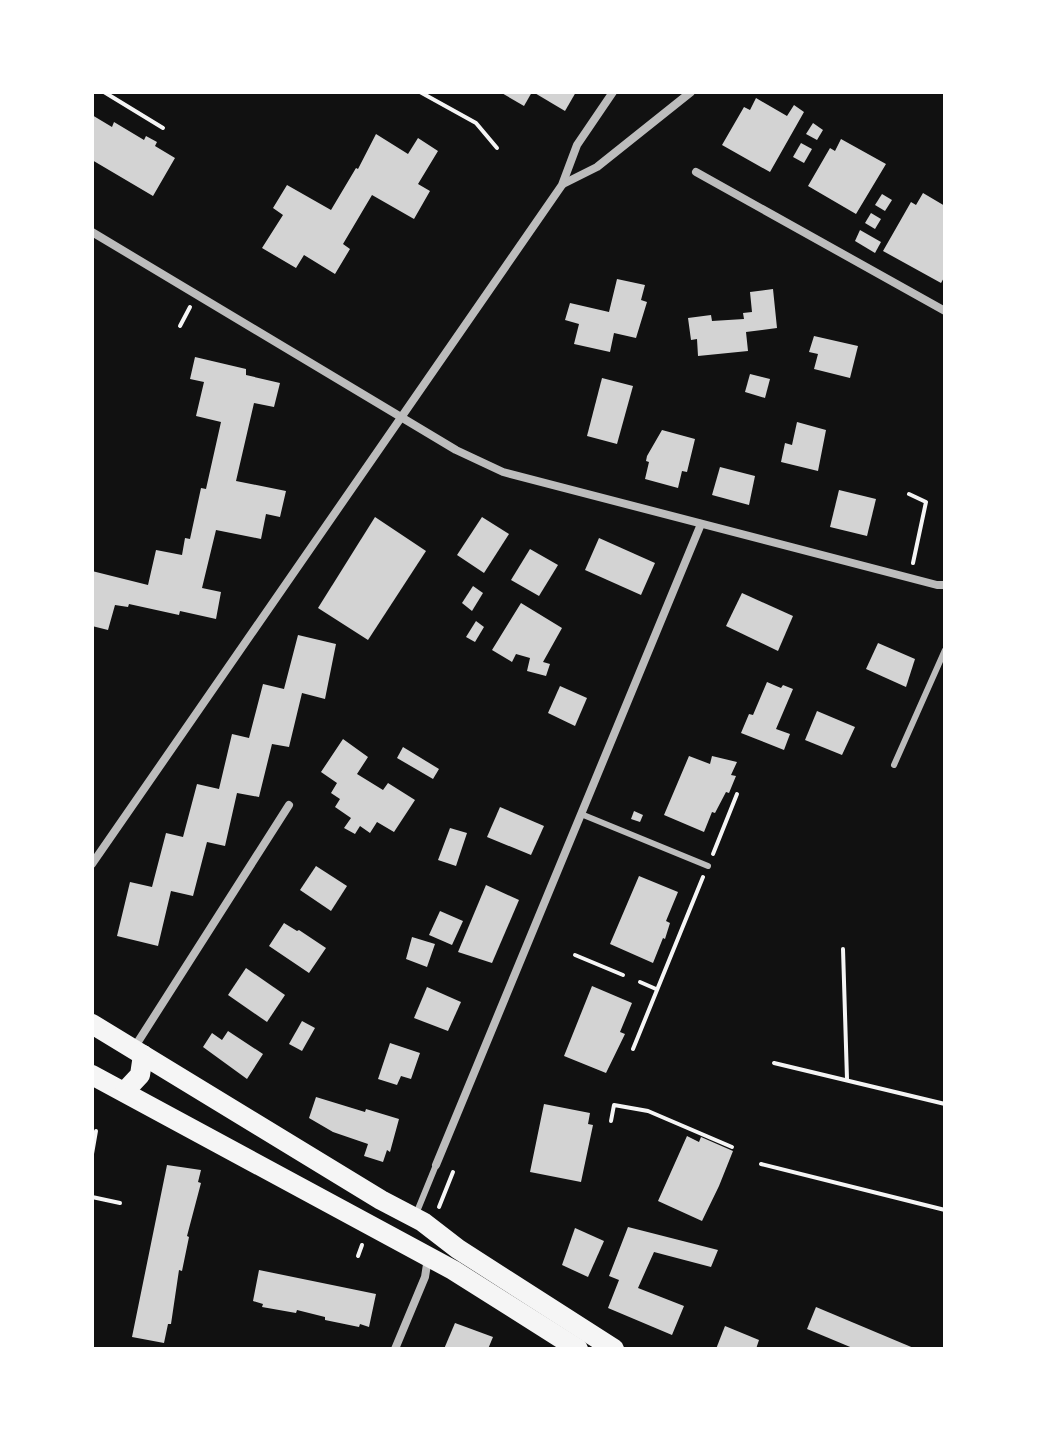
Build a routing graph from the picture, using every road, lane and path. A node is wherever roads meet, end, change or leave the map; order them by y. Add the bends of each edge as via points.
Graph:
1 (104, 92) edge
2 (420, 92) edge
3 (613, 92) edge
4 (691, 92) edge
5 (163, 128) dead end
6 (497, 148) dead end
7 (696, 172) dead end
8 (562, 185) junction
9 (92, 232) edge
10 (945, 311) edge
11 (401, 417) junction
12 (909, 494) dead end
13 (701, 524) junction
14 (910, 578) junction
15 (945, 585) edge
16 (945, 650) edge
17 (894, 765) dead end
18 (737, 794) dead end
19 (289, 805) dead end
20 (581, 814) junction
21 (92, 864) edge
22 (708, 866) junction
23 (843, 949) dead end
24 (575, 955) dead end
25 (623, 975) dead end
26 (640, 982) dead end
27 (657, 990) junction
28 (92, 1024) edge
29 (633, 1049) dead end
30 (138, 1052) junction
31 (774, 1063) dead end
32 (92, 1075) edge
33 (847, 1080) junction
34 (125, 1091) junction
35 (945, 1104) edge
36 (611, 1121) dead end
37 (96, 1131) dead end
38 (732, 1147) dead end
39 (92, 1154) edge
40 (761, 1164) dead end
41 (436, 1165) joint
42 (92, 1197) edge
43 (120, 1203) dead end
44 (945, 1210) edge
45 (415, 1217) junction
46 (428, 1257) junction
47 (395, 1349) edge
48 (578, 1349) edge
49 (614, 1349) edge

1 - 5 path
2 - 6 path via 476,123
3 - 8 street via 577,145
4 - 8 street via 597,167
7 - 10 street
8 - 11 street
9 - 11 street
11 - 13 street via 503,472
11 - 21 street
12 - 14 path via 926,502
13 - 14 street
13 - 20 street
14 - 15 street
16 - 17 lane
18 - 22 path
19 - 30 street
20 - 22 lane
20 - 41 street
22 - 27 path
23 - 33 path
24 - 25 path
26 - 27 path
27 - 29 path
28 - 30 main road
30 - 34 main road via 140,1075
30 - 45 main road
31 - 33 path
32 - 34 main road
33 - 35 path
34 - 46 main road
36 - 38 path via 614,1105 640,1109
37 - 39 path
40 - 44 path
41 - 45 lane
42 - 43 path
45 - 49 main road
46 - 47 street
46 - 48 main road

